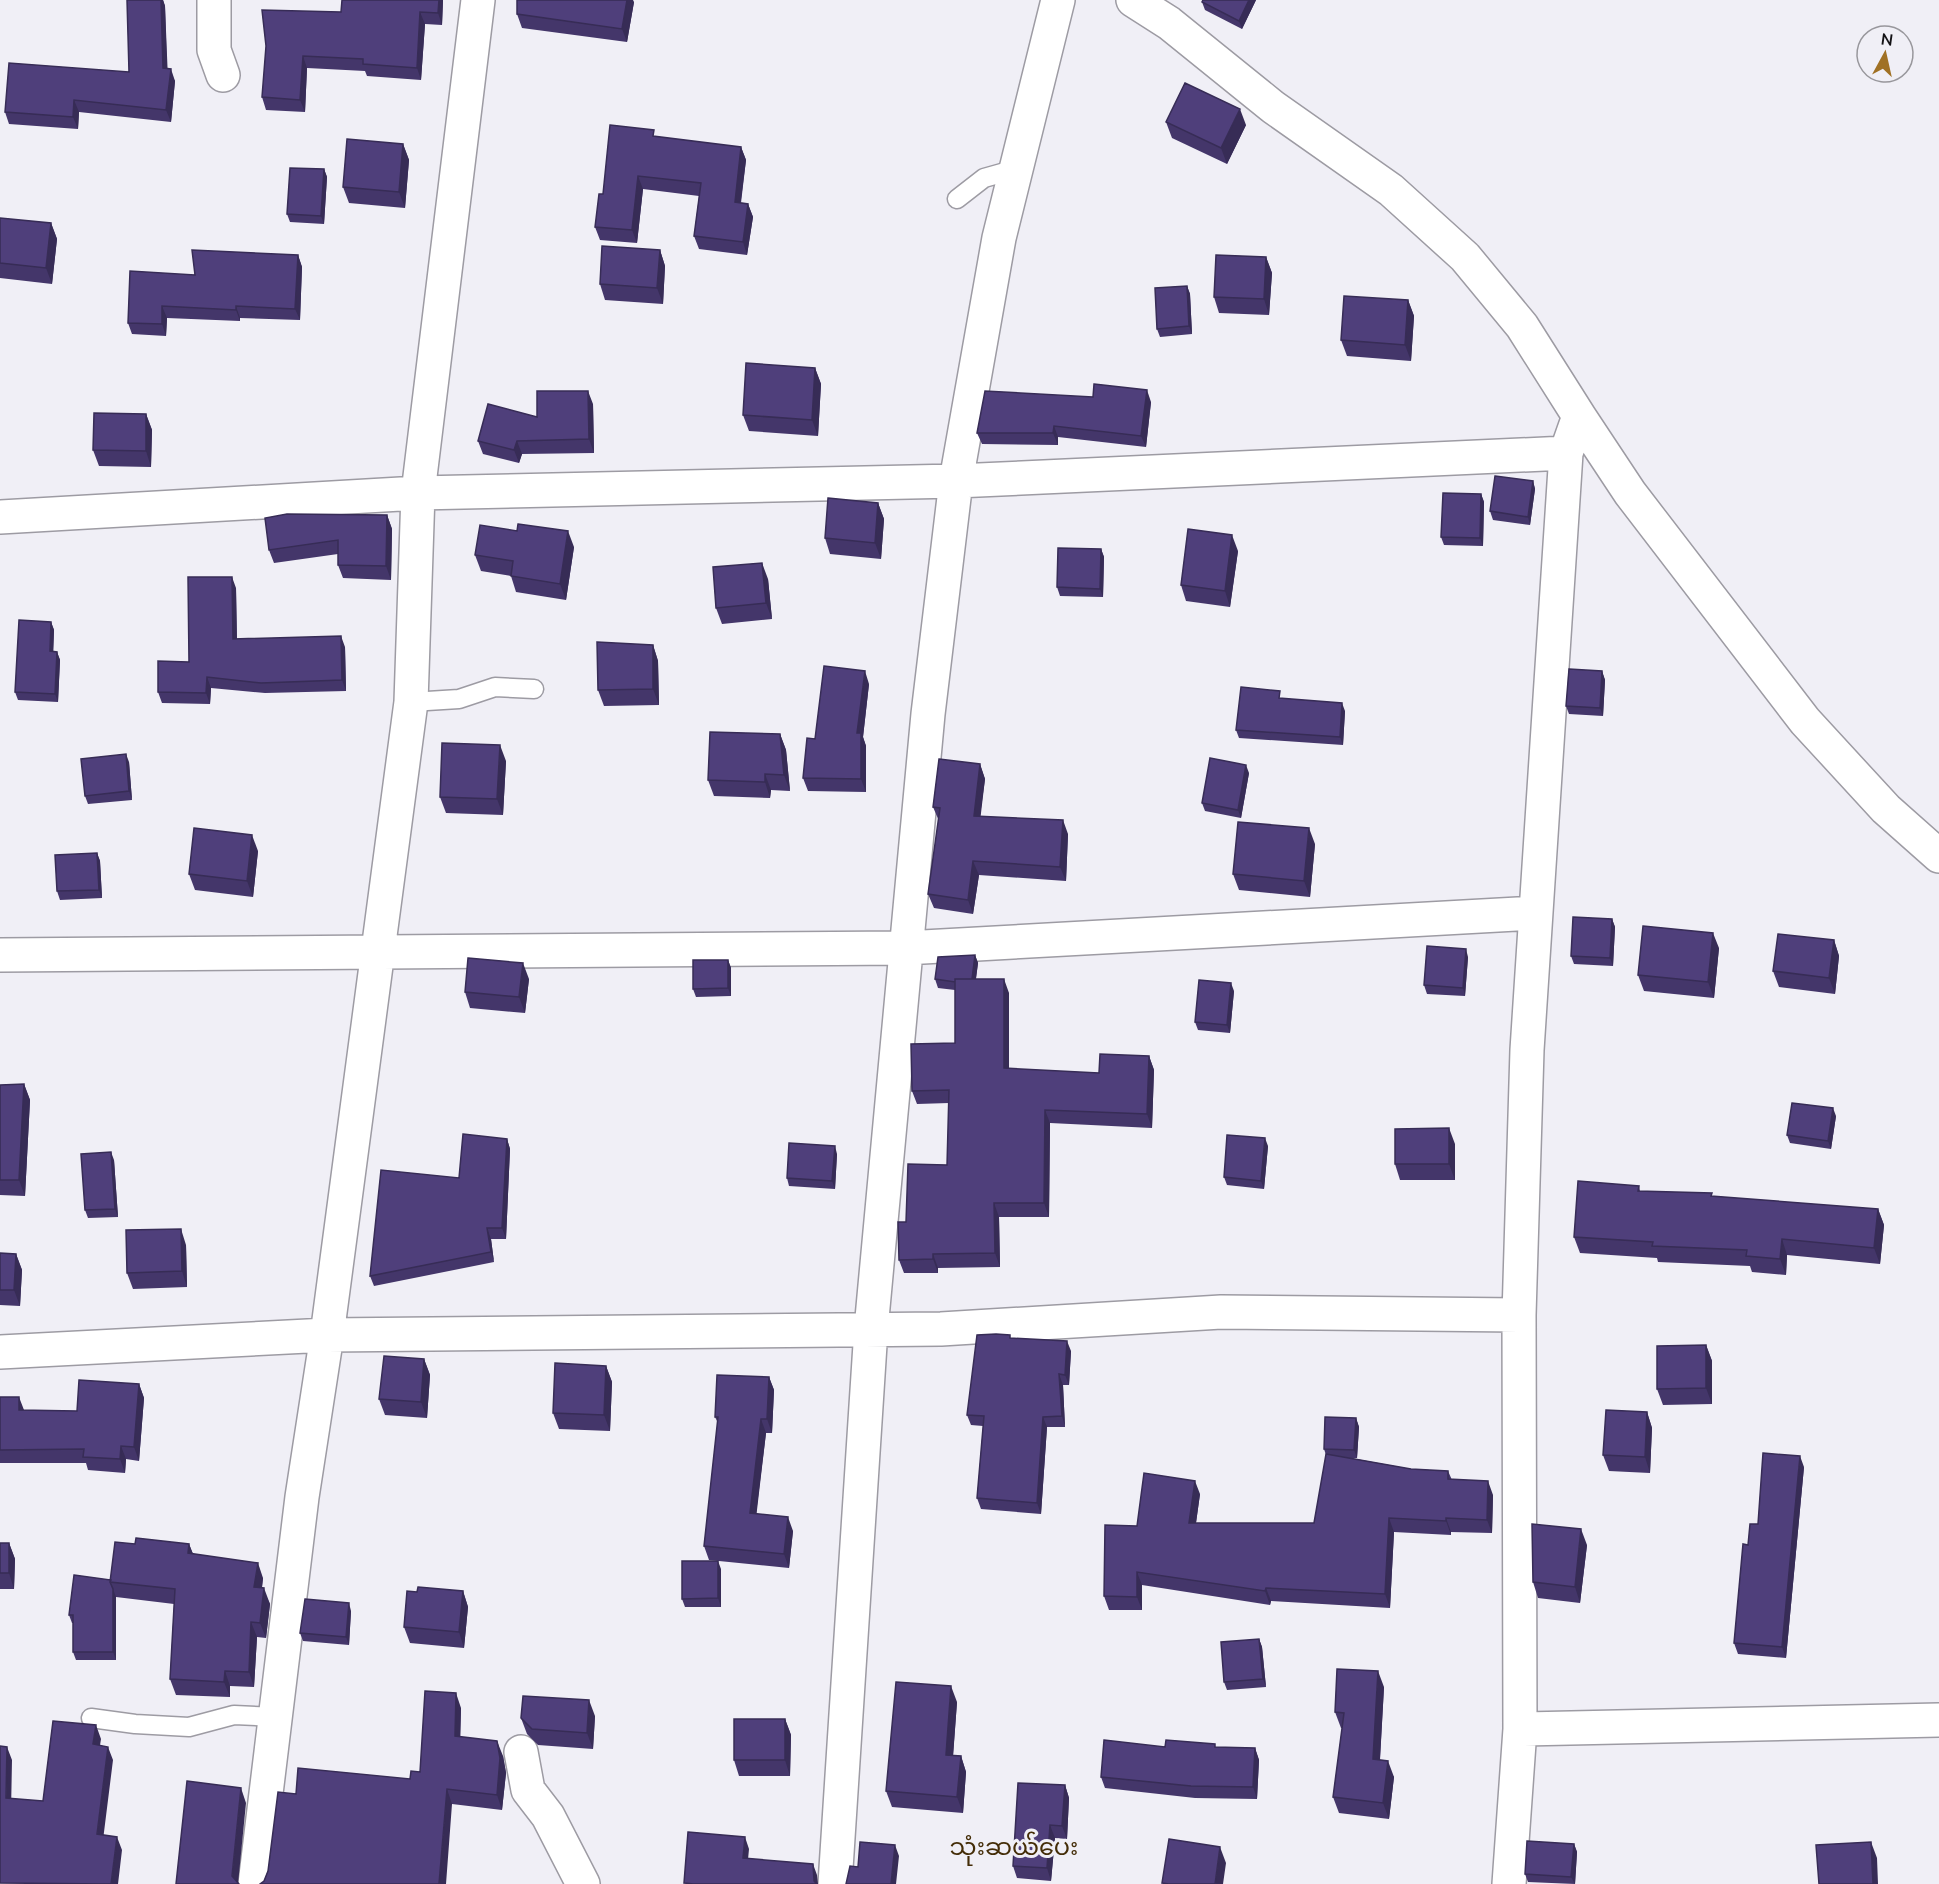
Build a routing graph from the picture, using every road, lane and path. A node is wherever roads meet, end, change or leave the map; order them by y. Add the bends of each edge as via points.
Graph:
1 (214, 0) edge
2 (478, 0) edge
3 (1058, 0) edge
4 (1133, 0) edge
5 (223, 75) dead end
6 (1016, 169) junction
7 (957, 199) dead end
8 (1579, 416) junction
9 (1566, 453) junction
10 (956, 481) junction
11 (418, 493) junction
12 (0, 517) edge
13 (534, 689) dead end
14 (411, 702) junction
15 (1939, 856) edge
16 (1535, 913) junction
17 (905, 948) junction
18 (377, 952) junction
19 (0, 955) edge
20 (1519, 1315) junction
21 (871, 1329) junction
22 (327, 1335) junction
23 (0, 1352) edge
24 (276, 1717) junction
25 (91, 1718) dead end
26 (1939, 1720) edge
27 (1520, 1729) junction
28 (521, 1752) dead end
29 (255, 1884) edge
30 (583, 1884) edge
31 (835, 1884) edge
32 (1509, 1884) edge

1 - 5 street via 214,50
2 - 11 street
3 - 6 street
4 - 8 street via 1169,23 1273,107 1391,190 1465,257 1522,326
6 - 7 lane via 984,178
6 - 10 street via 999,238
8 - 9 street
8 - 15 street via 1630,493 1805,721 1886,809
9 - 10 street
9 - 16 street
10 - 11 street
10 - 17 street
11 - 12 street
11 - 14 street
13 - 14 lane via 495,687 459,699
14 - 18 street
16 - 17 street
16 - 20 street
17 - 18 street
17 - 21 street
18 - 19 street
18 - 22 street
20 - 21 street via 1221,1312 941,1329
20 - 27 street
21 - 22 street
21 - 31 street
22 - 23 street
22 - 24 street via 302,1497
24 - 25 lane via 234,1715 189,1727
24 - 29 street
26 - 27 street
27 - 32 street
28 - 30 street via 528,1790 548,1816

